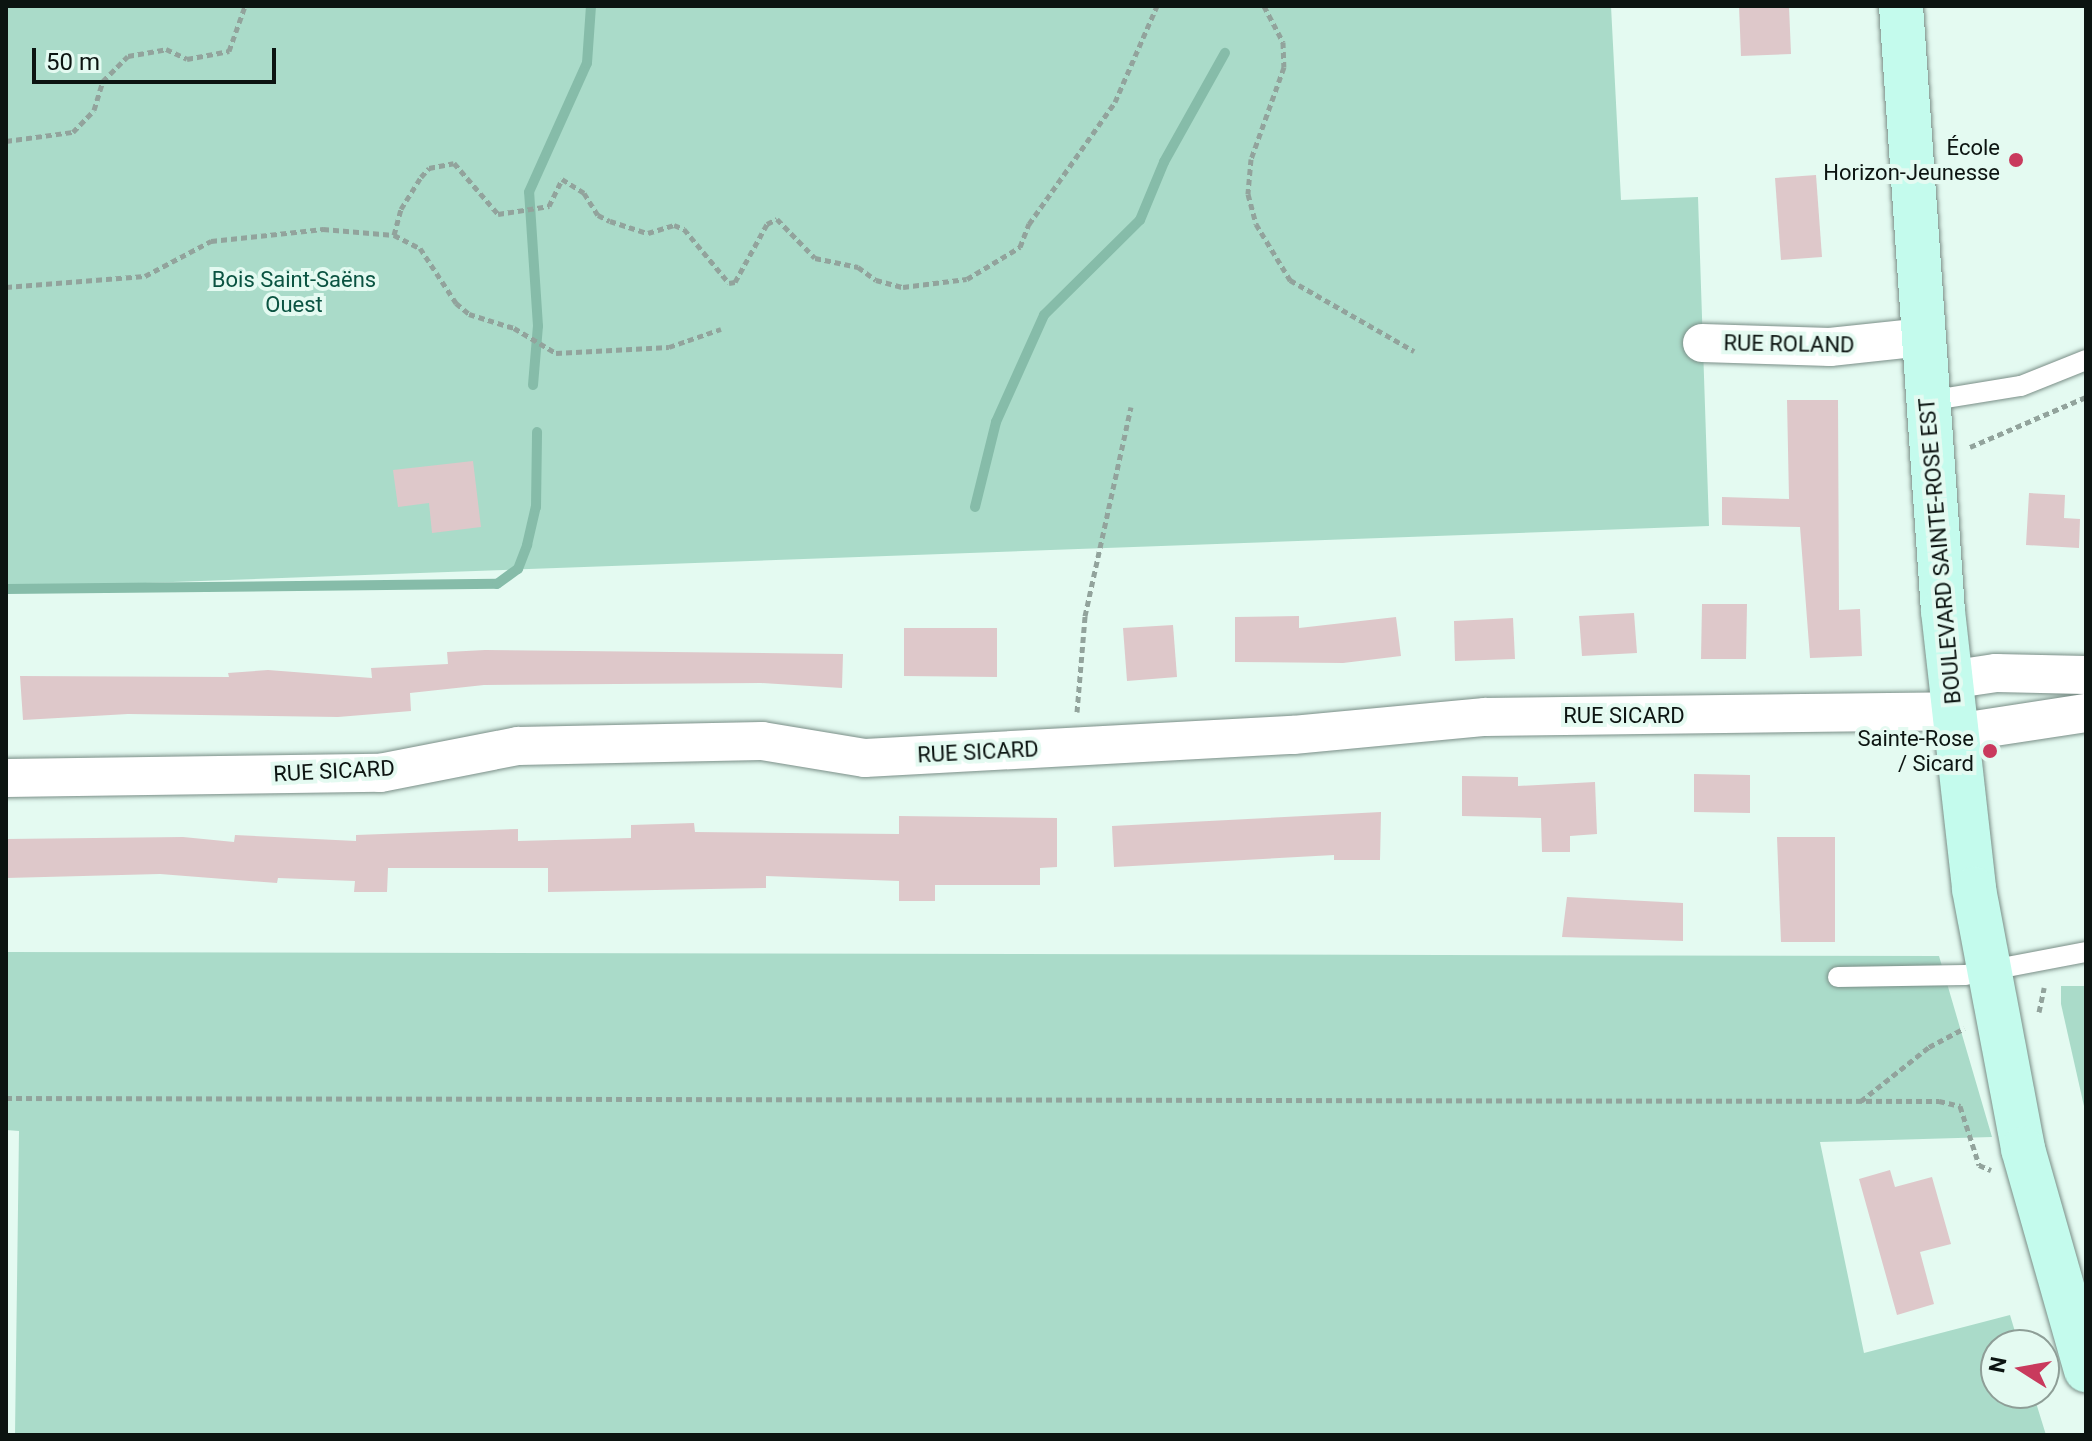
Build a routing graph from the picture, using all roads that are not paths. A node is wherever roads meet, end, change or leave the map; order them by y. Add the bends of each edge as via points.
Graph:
1 (1901, 6) edge
2 (1924, 337) junction
3 (1702, 343) dead end
4 (2086, 360) edge
5 (1928, 401) junction
6 (2086, 675) edge
7 (1952, 708) junction
8 (2086, 713) edge
9 (6, 778) edge
10 (2086, 952) edge
11 (1988, 972) junction
12 (1838, 977) dead end
13 (2086, 1370) edge

1 - 2 street, BOULEVARD SAINTE-ROSE EST
2 - 3 street, RUE ROLAND via 1830,347
2 - 5 street, BOULEVARD SAINTE-ROSE EST
4 - 5 lane via 2021,386
5 - 7 street, BOULEVARD SAINTE-ROSE EST
6 - 7 street via 1996,673
7 - 8 street
7 - 9 street, RUE SICARD via 1485,717 865,758 762,741 518,746 380,773
7 - 11 street, BOULEVARD SAINTE-ROSE EST
10 - 11 lane
11 - 12 lane
11 - 13 street, BOULEVARD SAINTE-ROSE EST via 2027,1163

